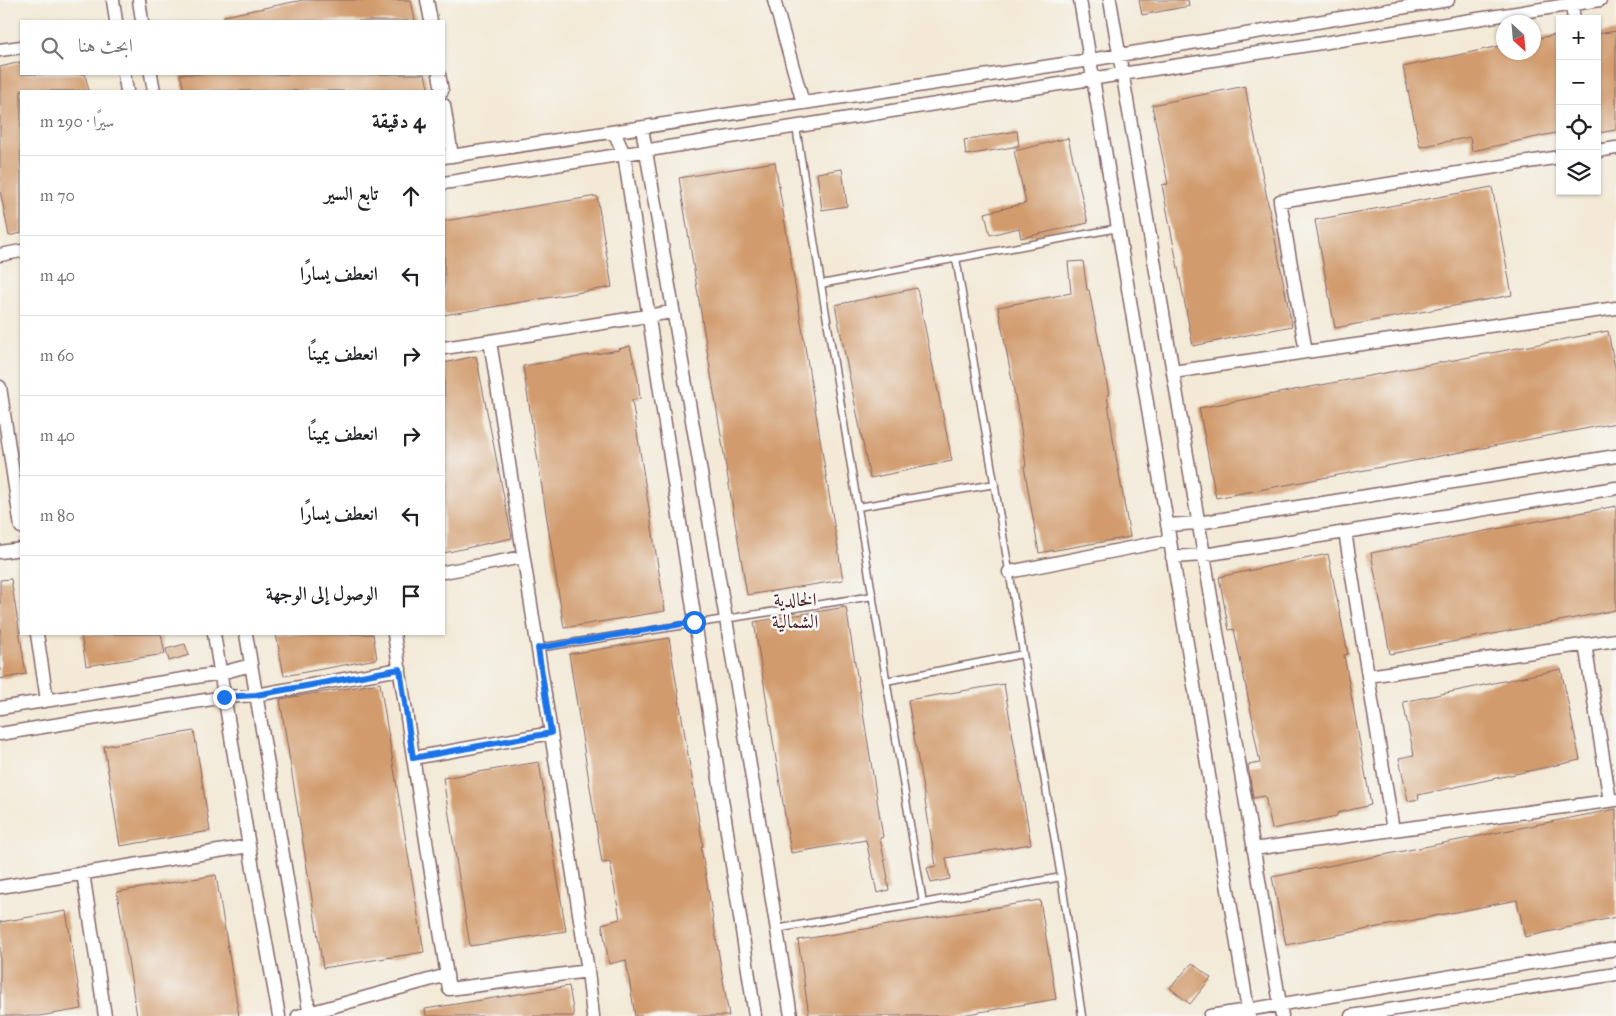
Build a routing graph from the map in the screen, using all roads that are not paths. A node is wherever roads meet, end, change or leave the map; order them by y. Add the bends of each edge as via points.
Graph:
1 (113, 0) edge
2 (139, 0) edge
3 (427, 0) edge
4 (774, 0) edge
5 (1080, 0) edge
6 (1110, 0) edge
7 (1448, 0) edge
8 (1600, 0) edge
9 (1572, 2) edge
10 (1403, 4) edge
11 (1546, 4) edge
12 (1574, 15) edge
13 (116, 20) edge
14 (142, 20) edge
15 (431, 20) edge
16 (20, 46) edge
17 (0, 50) edge
18 (1119, 54) junction
19 (1090, 60) junction
20 (1122, 74) junction
21 (124, 75) edge
22 (151, 75) edge
23 (439, 75) edge
24 (1093, 79) junction
25 (127, 90) edge
26 (154, 90) edge
27 (442, 90) edge
28 (803, 104) junction
29 (445, 118) edge
30 (796, 127) junction
31 (642, 128) junction
32 (614, 132) junction
33 (1616, 148) edge
34 (645, 151) junction
35 (1601, 151) edge
36 (624, 154) junction
37 (448, 156) edge
38 (1556, 158) edge
39 (445, 183) edge
40 (1118, 228) junction
41 (20, 251) edge
42 (0, 255) edge
43 (956, 258) junction
44 (821, 284) junction
45 (1616, 308) edge
46 (672, 312) junction
47 (648, 316) junction
48 (490, 341) junction
49 (445, 348) edge
50 (1306, 352) junction
51 (1173, 372) junction
52 (0, 387) edge
53 (1616, 456) edge
54 (995, 484) junction
55 (1616, 488) edge
56 (858, 507) junction
57 (20, 520) edge
58 (1198, 523) junction
59 (1167, 525) junction
60 (1345, 532) junction
61 (1170, 540) junction
62 (20, 549) edge
63 (0, 552) edge
64 (1204, 555) junction
65 (523, 557) junction
66 (1172, 557) junction
67 (445, 572) edge
68 (1009, 572) junction
69 (873, 596) junction
70 (726, 619) junction
71 (694, 622) junction
72 (38, 635) edge
73 (214, 635) edge
74 (246, 635) edge
75 (394, 635) edge
76 (1616, 640) edge
77 (1584, 644) junction
78 (538, 648) junction
79 (1023, 654) junction
80 (251, 666) junction
81 (400, 669) junction
82 (221, 673) junction
83 (1368, 676) junction
84 (886, 681) junction
85 (256, 695) junction
86 (224, 697) junction
87 (48, 700) junction
88 (0, 708) edge
89 (551, 733) junction
90 (0, 734) edge
91 (413, 758) junction
92 (1613, 800) edge
93 (1393, 830) junction
94 (249, 846) junction
95 (1254, 849) junction
96 (83, 873) junction
97 (1061, 877) junction
98 (0, 887) edge
99 (923, 903) junction
100 (776, 929) junction
101 (1616, 949) edge
102 (588, 971) junction
103 (1616, 974) edge
104 (447, 976) junction
105 (1281, 1010) edge
106 (1248, 1013) edge
107 (306, 1015) edge
108 (105, 1016) edge
109 (279, 1016) edge
110 (593, 1016) edge
111 (755, 1016) edge
112 (790, 1016) edge
113 (1082, 1016) edge
114 (1210, 1016) edge
115 (1351, 1016) edge

1 - 13 street
2 - 14 street
3 - 15 street
4 - 28 street
5 - 19 street
6 - 18 street
7 - 10 street
8 - 9 street
9 - 11 street
9 - 12 street
10 - 18 street
11 - 20 street
16 - 17 street
18 - 19 street
18 - 20 street
19 - 24 street
19 - 28 street
20 - 24 street
20 - 51 street
21 - 25 street
22 - 26 street
23 - 27 street
24 - 30 street
24 - 40 street
28 - 31 street
29 - 37 street
30 - 34 street
30 - 44 lane
31 - 32 street
31 - 34 street
32 - 36 street
32 - 37 street
33 - 35 street
34 - 36 street
34 - 46 street
36 - 39 street
36 - 47 street
38 - 50 street via 1280,201
40 - 43 lane
40 - 59 street
41 - 42 street
43 - 44 lane
43 - 54 lane
44 - 56 lane
45 - 50 street
46 - 47 street
46 - 70 street
47 - 48 street
47 - 71 street
48 - 49 street
48 - 65 street
50 - 51 street
51 - 58 street
52 - 57 street
53 - 58 street
54 - 56 lane
54 - 68 lane
55 - 60 street
56 - 69 lane
58 - 59 street
58 - 64 street
59 - 61 street
60 - 64 street
60 - 83 street
61 - 66 street
61 - 68 street
62 - 63 street
64 - 66 street
64 - 95 street
65 - 67 street
65 - 78 street
66 - 106 street
68 - 79 lane
69 - 70 lane
69 - 84 lane
70 - 71 lane
70 - 100 street
71 - 78 lane
71 - 111 street
72 - 87 street
73 - 82 street
74 - 80 street
75 - 81 street
76 - 77 street
77 - 83 street
77 - 92 street
78 - 89 street
79 - 84 lane
79 - 97 lane
80 - 82 street
80 - 85 street
81 - 85 street
81 - 91 street
82 - 86 street
82 - 87 street
83 - 93 street
84 - 99 lane
85 - 86 street
85 - 107 street
86 - 90 street
86 - 94 street
87 - 88 street
89 - 91 street
89 - 102 street
91 - 104 street
92 - 93 street
93 - 95 street
94 - 96 street
94 - 109 street
95 - 105 street
96 - 98 street
96 - 108 street
97 - 99 lane
97 - 113 lane
99 - 100 lane
100 - 112 street
101 - 105 street
102 - 104 street via 449,989
102 - 110 street
103 - 115 street
104 - 107 street
105 - 106 street
106 - 114 street

